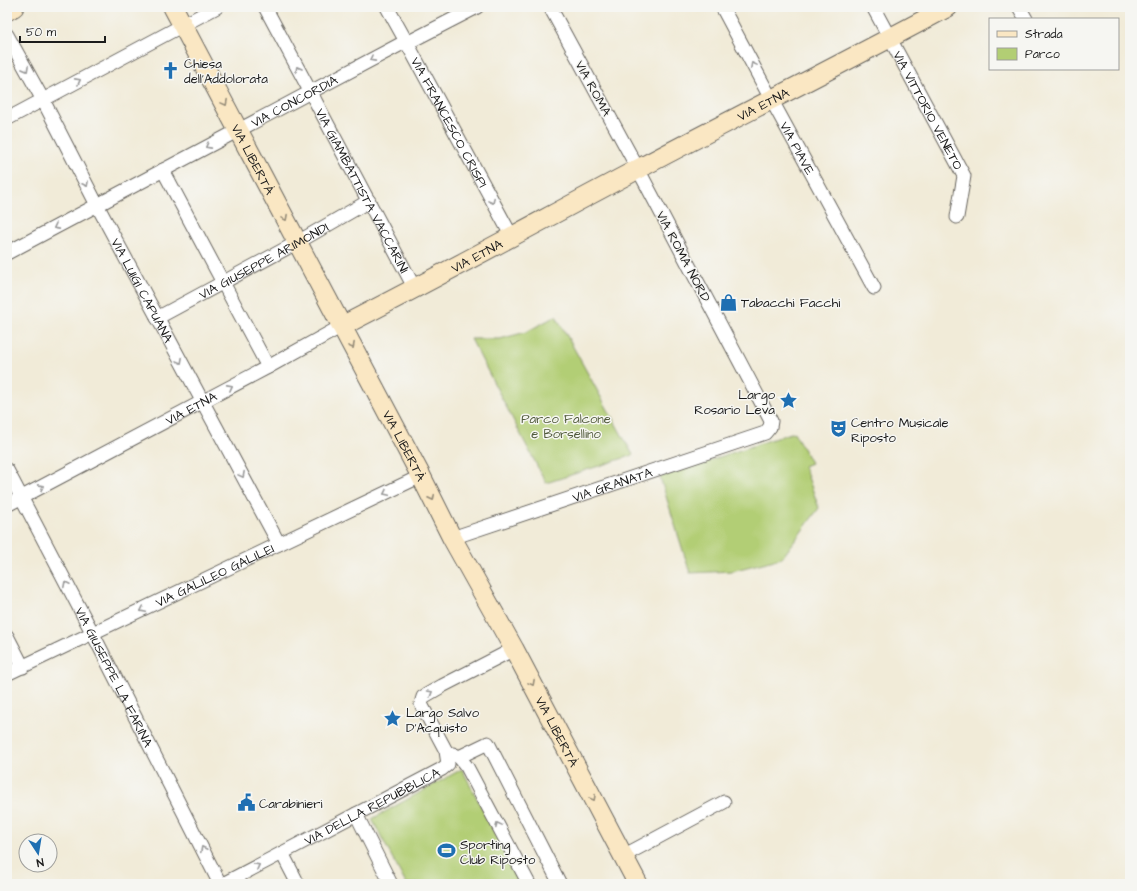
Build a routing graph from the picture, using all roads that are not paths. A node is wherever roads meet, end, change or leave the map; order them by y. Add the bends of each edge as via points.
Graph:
1 (14, 7) edge
2 (173, 7) edge
3 (216, 7) edge
4 (264, 7) edge
5 (386, 7) edge
6 (477, 7) edge
7 (550, 7) edge
8 (722, 7) edge
9 (873, 7) edge
10 (948, 7) edge
11 (1020, 7) edge
12 (7, 11) edge
13 (1026, 18) edge
14 (183, 25) junction
15 (7, 35) edge
16 (890, 38) junction
17 (407, 43) junction
18 (310, 91) junction
19 (771, 99) junction
20 (43, 100) junction
21 (7, 119) edge
22 (238, 130) junction
23 (638, 169) junction
24 (163, 170) junction
25 (369, 201) junction
26 (97, 205) junction
27 (957, 217) dead end
28 (512, 237) junction
29 (298, 242) junction
30 (7, 253) edge
31 (223, 282) junction
32 (874, 288) dead end
33 (414, 289) junction
34 (157, 318) junction
35 (342, 326) junction
36 (268, 367) junction
37 (202, 401) junction
38 (770, 427) joint
39 (7, 470) edge
40 (421, 476) junction
41 (22, 498) junction
42 (7, 505) edge
43 (452, 538) junction
44 (279, 544) junction
45 (92, 634) junction
46 (7, 636) edge
47 (514, 648) junction
48 (23, 667) junction
49 (7, 674) edge
50 (446, 751) junction
51 (459, 757) junction
52 (724, 802) dead end
53 (356, 814) junction
54 (282, 852) junction
55 (623, 856) junction
56 (222, 884) edge
57 (298, 884) edge
58 (391, 884) edge
59 (529, 884) edge
60 (560, 884) edge
61 (638, 884) edge

1 - 12 street
2 - 14 street, VIA LIBERTÀ
3 - 14 street
18 -> 4 street, VIA GIAMBATTISTA VACCARINI
5 - 17 street, VIA FRANCESCO CRISPI
6 - 17 street, VIA CONCORDIA
7 - 23 street, VIA ROMA
19 -> 8 street, VIA PIAVE
9 - 16 street, VIA VITTORIO VENETO
10 - 16 street, VIA ETNA
11 - 13 street
20 -> 14 street
14 -> 22 street, VIA LIBERTÀ
15 -> 20 street, VIA LUIGI CAPUANA
16 - 19 street, VIA ETNA
16 - 27 street, VIA VITTORIO VENETO via 964,176
17 -> 18 street, VIA CONCORDIA
17 -> 28 street, VIA FRANCESCO CRISPI
18 - 22 street, VIA CONCORDIA
18 - 25 street, VIA GIAMBATTISTA VACCARINI
19 - 23 street, VIA ETNA
19 - 32 street, VIA PIAVE
20 - 21 street
20 -> 26 street, VIA LUIGI CAPUANA
22 -> 24 street, VIA CONCORDIA
22 -> 29 street, VIA LIBERTÀ
23 - 28 street, VIA ETNA
23 - 38 street, VIA ROMA NORD via 771,421
24 - 26 street, VIA CONCORDIA
24 - 31 street
25 - 29 street, VIA GIUSEPPE ARIMONDI
25 - 33 street, VIA GIAMBATTISTA VACCARINI
26 -> 30 street, VIA CONCORDIA
26 - 34 street, VIA LUIGI CAPUANA
28 - 33 street, VIA ETNA
29 - 31 street, VIA GIUSEPPE ARIMONDI
29 - 35 street, VIA LIBERTÀ
31 - 34 street, VIA GIUSEPPE ARIMONDI
31 - 36 street
33 - 35 street, VIA ETNA
34 -> 37 street, VIA LUIGI CAPUANA
35 - 36 street, VIA ETNA
35 -> 40 street, VIA LIBERTÀ
37 -> 36 street, VIA ETNA
41 -> 37 street, VIA ETNA
37 -> 44 street, VIA LUIGI CAPUANA
38 - 43 street, VIA GRANATA via 765,433
39 - 41 street, VIA GIUSEPPE LA FARINA
40 -> 43 street, VIA LIBERTÀ
40 -> 44 street, VIA GALILEO GALILEI
41 - 42 street, VIA ETNA
45 -> 41 street, VIA GIUSEPPE LA FARINA
43 - 47 street, VIA LIBERTÀ
44 -> 45 street, VIA GALILEO GALILEI
45 - 48 street, VIA GALILEO GALILEI
56 -> 45 street, VIA GIUSEPPE LA FARINA
46 - 48 street
50 -> 47 street, VIA DELLA REPUBBLICA via 421,704 423,697
47 -> 55 street, VIA LIBERTÀ
48 - 49 street, VIA GALILEO GALILEI
50 - 51 street
50 - 53 street, VIA DELLA REPUBBLICA via 448,764
59 -> 51 street via 468,767
51 - 60 street via 488,743
52 - 55 street
53 - 54 street, VIA DELLA REPUBBLICA
53 - 58 street
56 -> 54 street, VIA DELLA REPUBBLICA
54 - 57 street
55 - 61 street, VIA LIBERTÀ

